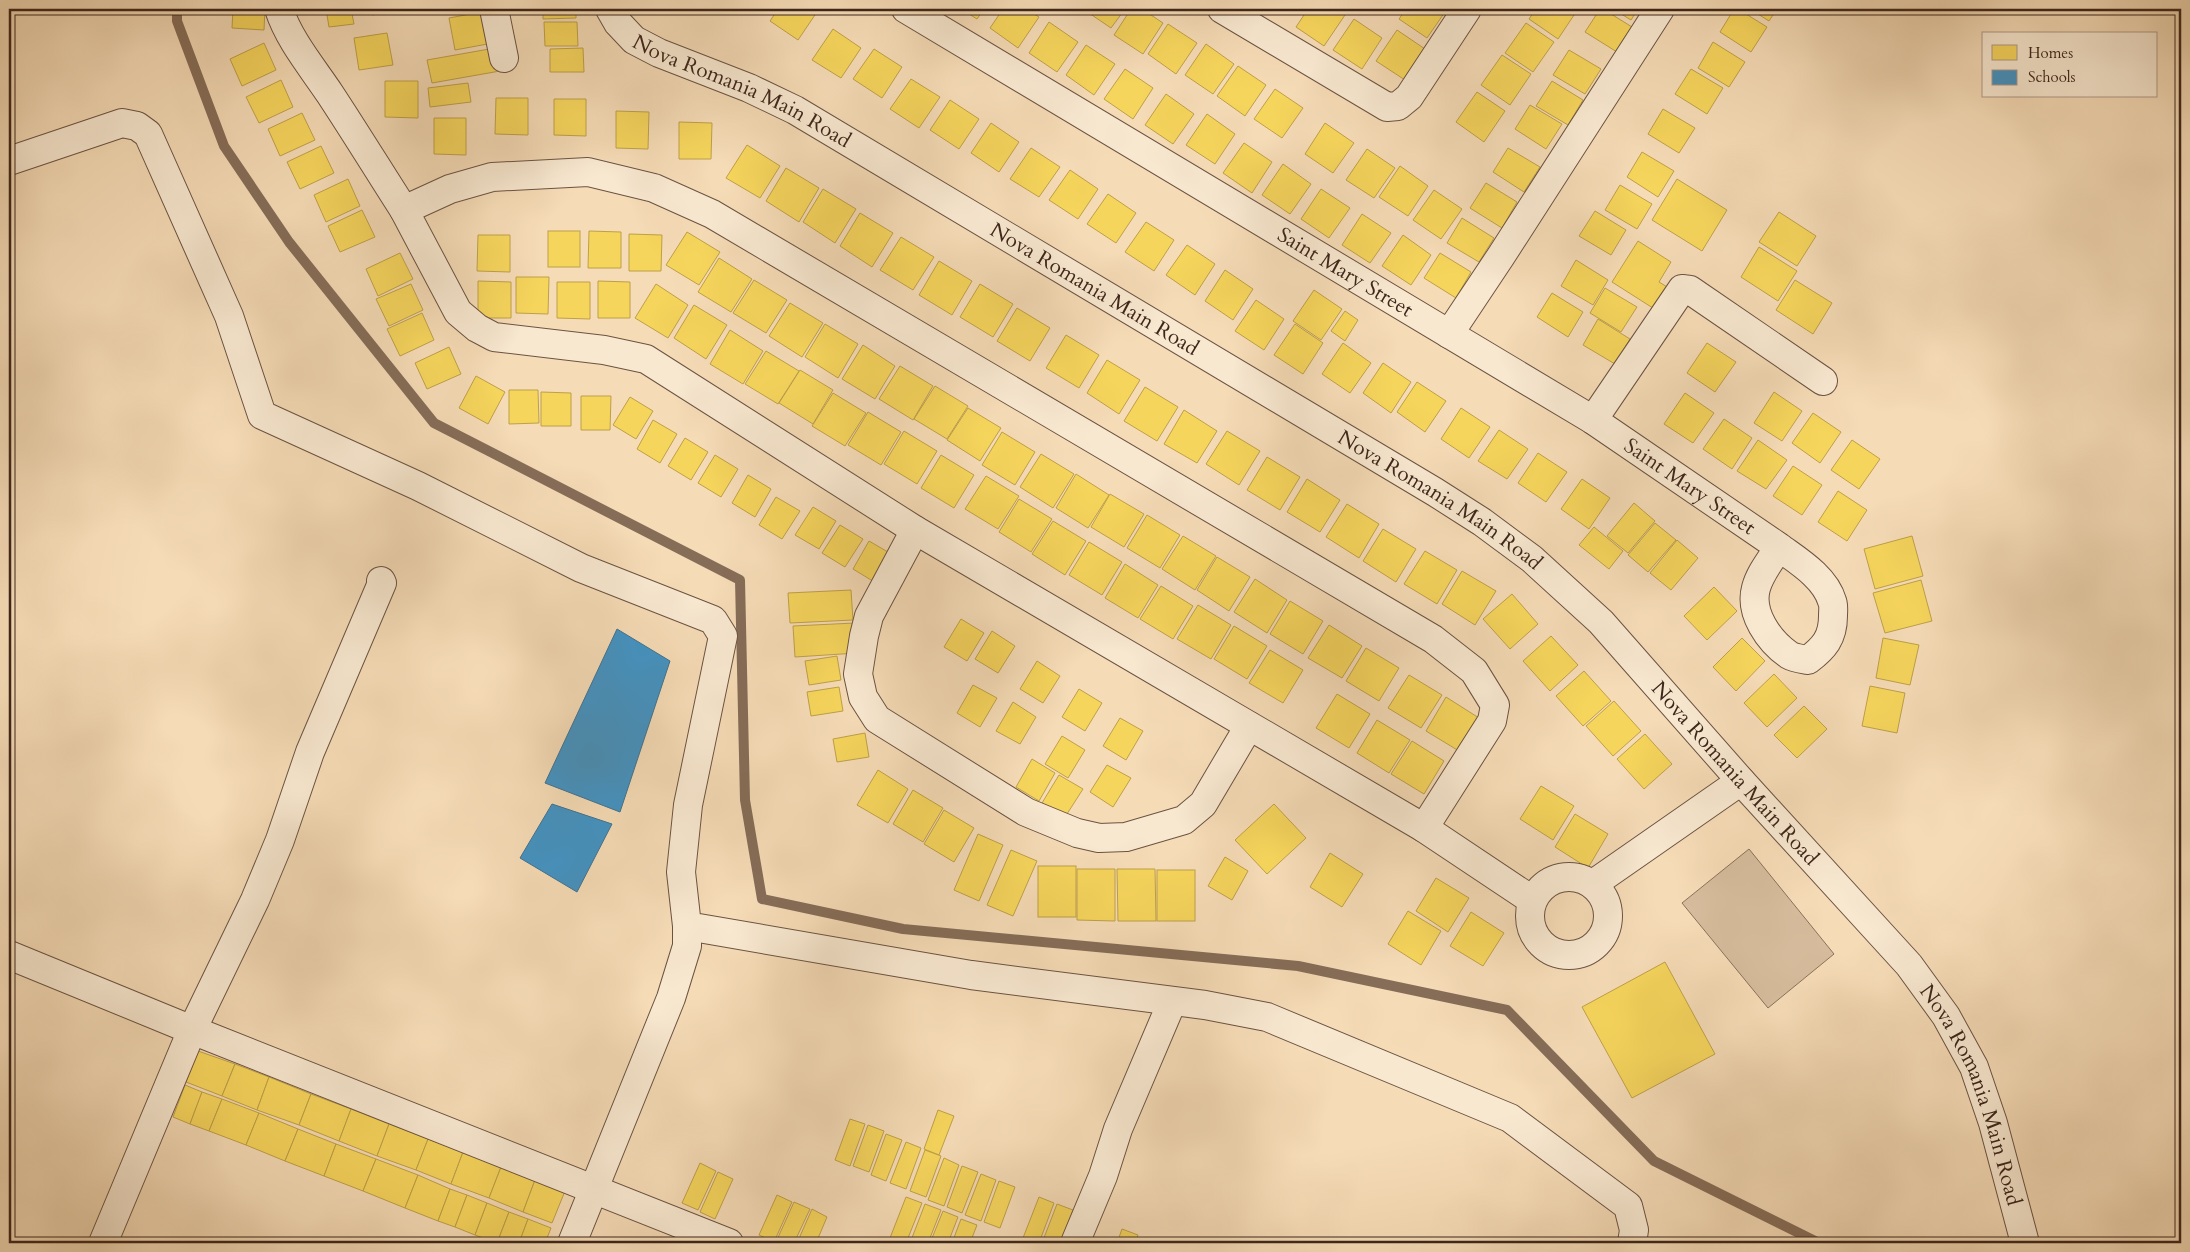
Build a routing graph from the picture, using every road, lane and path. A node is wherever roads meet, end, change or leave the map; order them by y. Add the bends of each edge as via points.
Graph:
1 (279, 9) edge
2 (494, 9) edge
3 (610, 9) edge
4 (906, 9) edge
5 (1222, 9) edge
6 (1467, 9) edge
7 (1660, 9) edge
8 (504, 58) dead end
9 (9, 161) edge
10 (404, 210) junction
11 (1449, 334) junction
12 (1823, 381) dead end
13 (1593, 420) junction
14 (915, 530) junction
15 (1779, 547) dead end
16 (381, 581) dead end
17 (1249, 726) junction
18 (1741, 781) junction
19 (1424, 828) junction
20 (1593, 884) junction
21 (1532, 900) junction
22 (687, 926) junction
23 (9, 955) edge
24 (1172, 1002) junction
25 (192, 1030) junction
26 (594, 1191) junction
27 (103, 1243) edge
28 (572, 1243) edge
29 (729, 1243) edge
30 (1075, 1243) edge
31 (1632, 1243) edge
32 (2025, 1243) edge

1 - 10 street via 306,61
2 - 8 street
3 - 18 street, Nova Romania Main Road via 634,40 795,110 1482,522 1532,559 1601,622
4 - 11 street, Saint Mary Street
5 - 6 street via 1387,107 1398,106 1409,98
7 - 11 street
9 - 22 street via 122,123 137,126 148,134 229,316 262,415 418,486 581,568 713,620 723,636 688,804 681,872
10 - 14 street via 458,312 477,328 494,337 604,350 646,359
10 - 19 street via 450,189 492,177 588,172 654,188 712,214 1433,640 1474,671 1495,705 1492,721
11 - 13 street, Saint Mary Street
12 - 13 street via 1690,290 1682,289
13 - 15 street, Saint Mary Street
14 - 17 street
14 - 17 street via 869,616 858,674 863,697 878,719 1026,812 1077,833 1099,838 1126,837 1184,820 1203,804
16 - 25 street via 310,752 280,840 255,900
17 - 19 street
18 - 20 street
18 - 32 street, Nova Romania Main Road via 1909,965 1946,1016 1977,1077 1993,1123
19 - 21 street
20 - 21 street via 1567,876 1551,880
20 - 21 street via 1602,894 1608,918 1598,943 1575,955 1562,955 1538,941 1530,927
22 - 24 street via 971,975
22 - 26 street via 683,963
23 - 25 street
24 - 30 street via 1118,1129 1103,1176
24 - 31 street via 1267,1017 1510,1118 1628,1206 1634,1230
25 - 26 street
25 - 27 street
26 - 28 street
26 - 29 street

